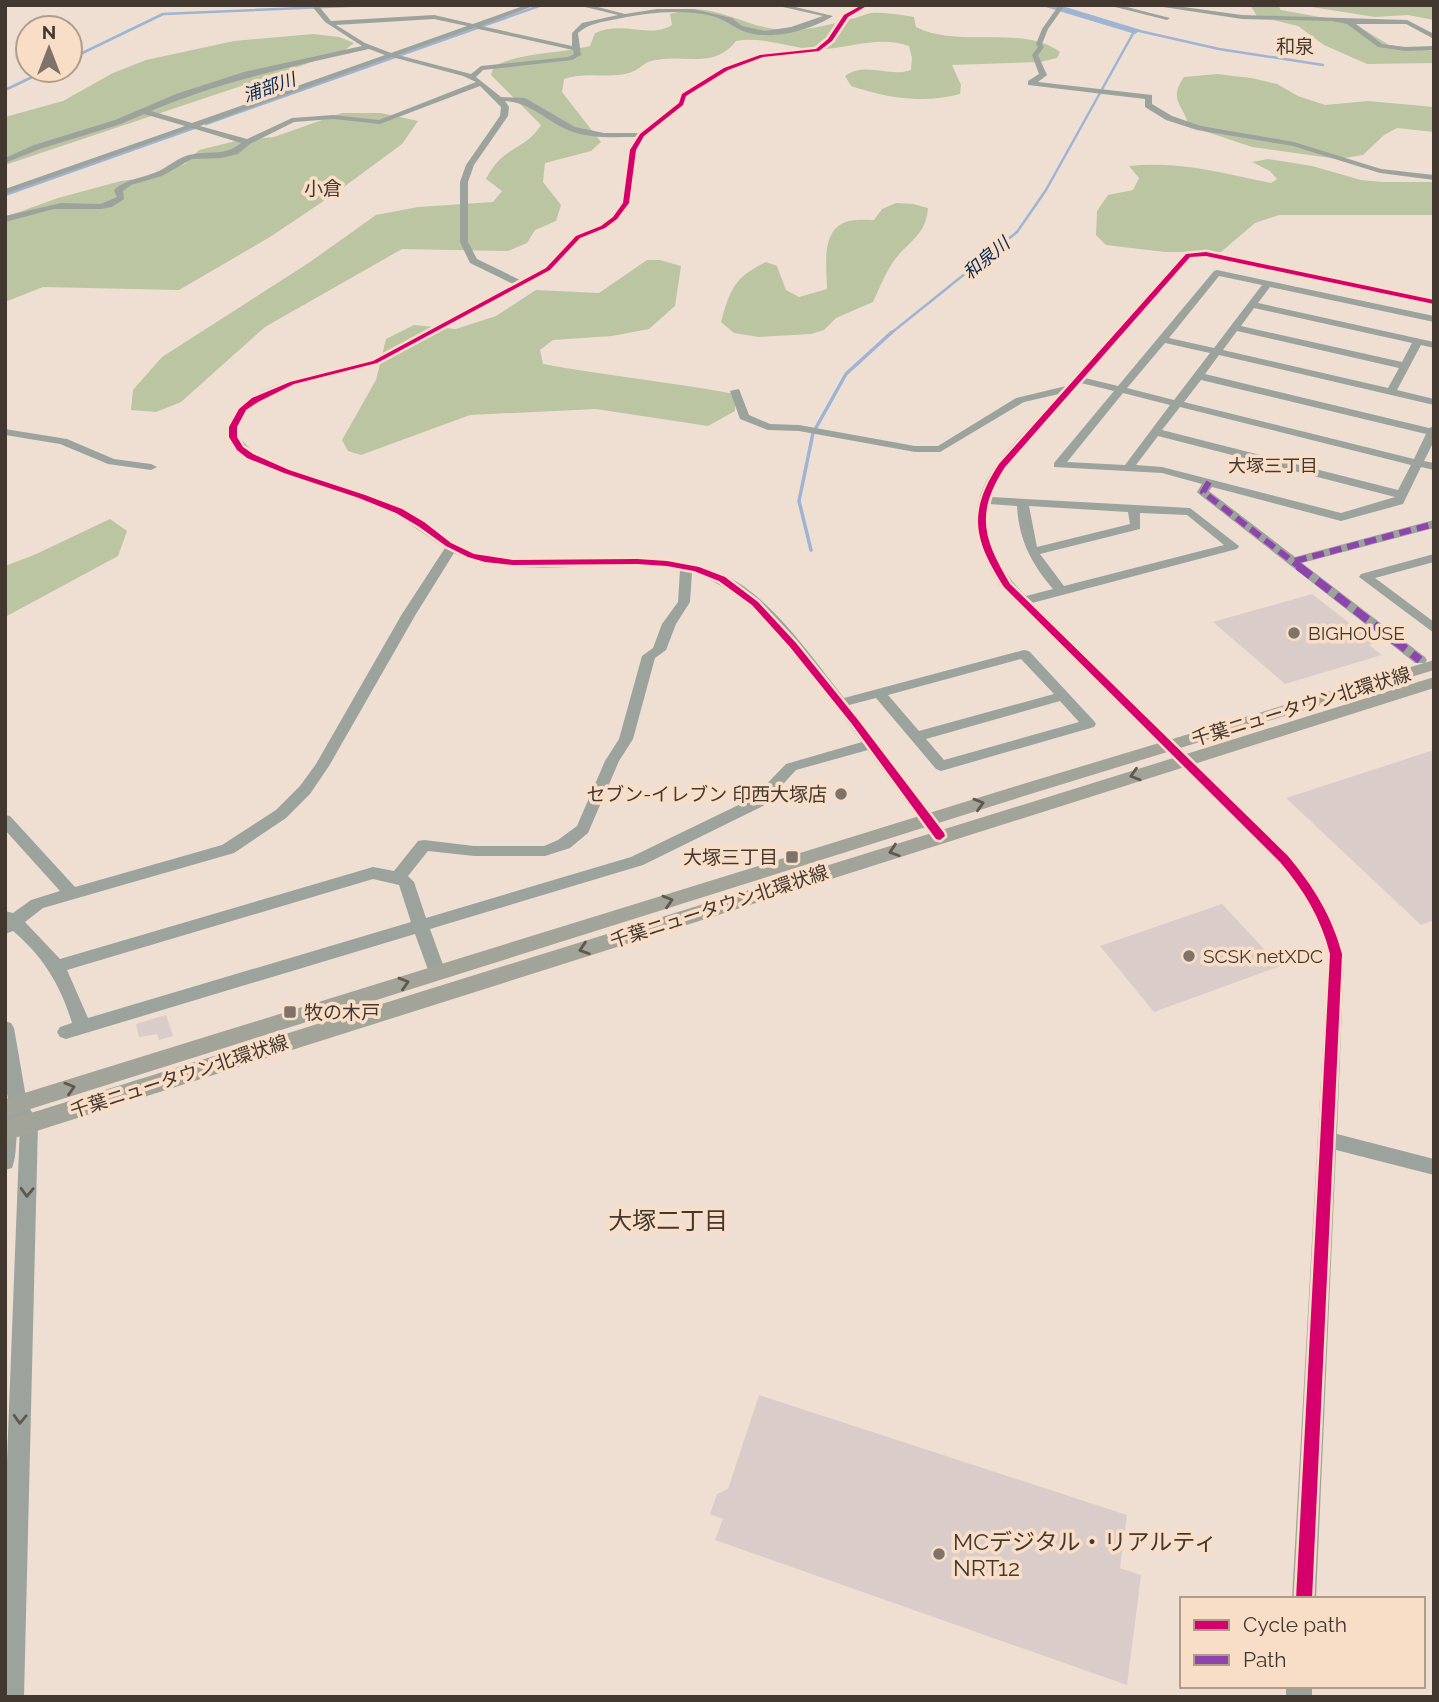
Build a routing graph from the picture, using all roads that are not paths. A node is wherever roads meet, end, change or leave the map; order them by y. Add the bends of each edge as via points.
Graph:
1 (314, 5) edge
2 (533, 5) edge
3 (580, 5) edge
4 (777, 5) edge
5 (866, 5) edge
6 (1062, 5) edge
7 (1110, 5) edge
8 (1153, 5) edge
9 (854, 12) junction
10 (1208, 14) dead end
11 (628, 15) junction
12 (830, 16) junction
13 (1179, 19) dead end
14 (1348, 22) junction
15 (330, 23) junction
16 (473, 26) junction
17 (1242, 27) dead end
18 (1434, 30) edge
19 (1424, 31) junction
20 (1434, 37) edge
21 (369, 47) junction
22 (1434, 48) edge
23 (576, 49) junction
24 (389, 56) junction
25 (472, 77) junction
26 (481, 83) junction
27 (499, 99) junction
28 (143, 111) junction
29 (192, 124) junction
30 (642, 135) junction
31 (247, 142) junction
32 (5, 161) edge
33 (1434, 178) edge
34 (5, 192) edge
35 (5, 219) edge
36 (520, 284) junction
37 (1268, 284) junction
38 (1434, 302) edge
39 (1252, 305) junction
40 (1434, 319) edge
41 (1235, 328) junction
42 (1162, 339) junction
43 (1418, 342) junction
44 (1434, 345) edge
45 (1217, 352) junction
46 (1405, 366) junction
47 (1198, 376) junction
48 (1073, 384) junction
49 (1120, 390) junction
50 (735, 391) dead end
51 (1391, 392) junction
52 (1434, 402) edge
53 (1177, 404) junction
54 (1433, 430) edge
55 (5, 432) edge
56 (1155, 432) junction
57 (1417, 463) junction
58 (151, 467) dead end
59 (1434, 467) edge
60 (1128, 468) junction
61 (1209, 482) junction
62 (1402, 495) junction
63 (983, 500) junction
64 (1023, 502) junction
65 (1133, 508) junction
66 (1434, 524) edge
67 (451, 548) junction
68 (1032, 552) junction
69 (1434, 558) edge
70 (1295, 561) junction
71 (686, 568) junction
72 (1061, 592) junction
73 (1023, 601) junction
74 (1427, 616) edge
75 (1434, 629) edge
76 (1427, 663) edge
77 (1434, 682) edge
78 (879, 693) junction
79 (1063, 696) junction
80 (841, 703) junction
81 (916, 737) junction
82 (871, 744) junction
83 (1176, 753) junction
84 (5, 820) edge
85 (928, 820) junction
86 (940, 836) junction
87 (398, 877) junction
88 (72, 894) junction
89 (8, 922) edge
90 (421, 926) junction
91 (57, 966) junction
92 (437, 973) junction
93 (5, 1028) edge
94 (12, 1106) edge
95 (29, 1124) junction
96 (6, 1131) edge
97 (1328, 1140) junction
98 (5, 1162) edge
99 (1434, 1167) edge
100 (1304, 1597) edge
101 (11, 1697) edge

1 - 15 street
2 - 16 street
3 - 11 street
4 - 12 street
5 - 9 street
6 - 33 street via 1045,29 1035,55 1043,75 1031,83 1149,97 1148,105 1200,128 1294,144 1380,171
7 - 13 street
8 - 14 street via 1242,17
9 - 12 street
9 - 30 street via 817,50 762,57 726,69 684,95 681,104
10 - 17 street via 1249,23
11 - 12 street via 680,10 727,18 741,29 776,33
11 - 23 street via 582,26 575,33
14 - 19 street via 1399,21
14 - 22 street via 1380,46
15 - 16 street via 434,17
15 - 21 street
16 - 23 street
16 - 24 street
18 - 19 street
19 - 20 street
21 - 24 street
21 - 28 street via 247,74
23 - 25 street via 578,55 570,59 481,68
24 - 25 street
24 - 29 street
25 - 26 street
26 - 27 street
26 - 31 street via 380,122 301,118
27 - 30 street via 522,100 581,132
27 - 36 street via 504,116 466,174 464,242 473,261
28 - 29 street
28 - 32 street
29 - 31 street
29 - 34 street
30 - 36 street via 628,167 626,203 615,218 578,237 548,269
31 - 35 street via 235,152 190,158 128,183 118,190 121,197 116,202 61,206
36 - 67 street via 375,362 267,393 243,409 233,427 240,449 250,456 398,510 423,523
37 - 39 street
37 - 40 street
37 - 42 street via 1217,273
38 - 48 street via 1191,254
39 - 41 street
39 - 43 street
41 - 45 street
41 - 46 street
42 - 45 street
42 - 49 street
43 - 44 street
43 - 46 street
45 - 47 street
45 - 51 street
46 - 51 street
47 - 53 street
47 - 54 street
48 - 49 street
48 - 50 street via 1020,400 940,449 768,427 744,417
48 - 63 street via 1002,466
49 - 53 street
49 - 60 street via 1058,465
51 - 52 street
53 - 56 street
53 - 57 street
54 - 57 street
55 - 58 street via 62,441 112,462
56 - 60 street
56 - 62 street
57 - 59 street
57 - 62 street
60 - 61 street via 1162,470
61 - 62 street via 1341,517 1399,501
61 - 70 street via 1203,492
63 - 64 street
63 - 73 street via 983,539 1007,585
64 - 65 street
64 - 68 street via 1024,532
65 - 68 street via 1136,526
65 - 72 street via 1190,512 1233,546
66 - 70 street
67 - 71 street via 516,562
67 - 88 street via 322,766 281,814 228,849
68 - 72 street
69 - 74 street via 1365,577
70 - 76 street
71 - 80 street via 721,579 745,594
71 - 87 street via 684,602 659,650 649,656 626,739 583,829 545,851 474,851 424,845
72 - 73 street
73 - 83 street
74 - 75 street
76 - 83 main road, 千葉ニュータウン北環状線
77 - 83 main road, 千葉ニュータウン北環状線
78 - 79 street via 1024,654
78 - 80 street
78 - 81 street
79 - 81 street
79 - 81 street via 1089,724 942,766
80 - 82 street
82 - 85 street
82 - 90 street via 791,767 758,802 638,861
85 -> 83 main road, 千葉ニュータウン北環状線
83 -> 86 main road, 千葉ニュータウン北環状線
83 - 97 street via 1306,884 1331,928 1336,954
84 - 88 street
85 - 86 street
92 -> 85 main road, 千葉ニュータウン北環状線
86 -> 95 main road, 千葉ニュータウン北環状線
87 - 90 street via 406,883
87 - 91 street via 373,873
88 - 89 street via 37,904
89 - 91 street via 45,948
90 - 91 street via 74,1030 75,1002
90 - 92 street
94 -> 92 main road, 千葉ニュータウン北環状線
93 - 94 street
94 - 95 street
94 - 96 street
95 - 96 main road, 千葉ニュータウン北環状線
95 -> 101 street
96 - 98 street
97 - 99 street
97 - 100 street

